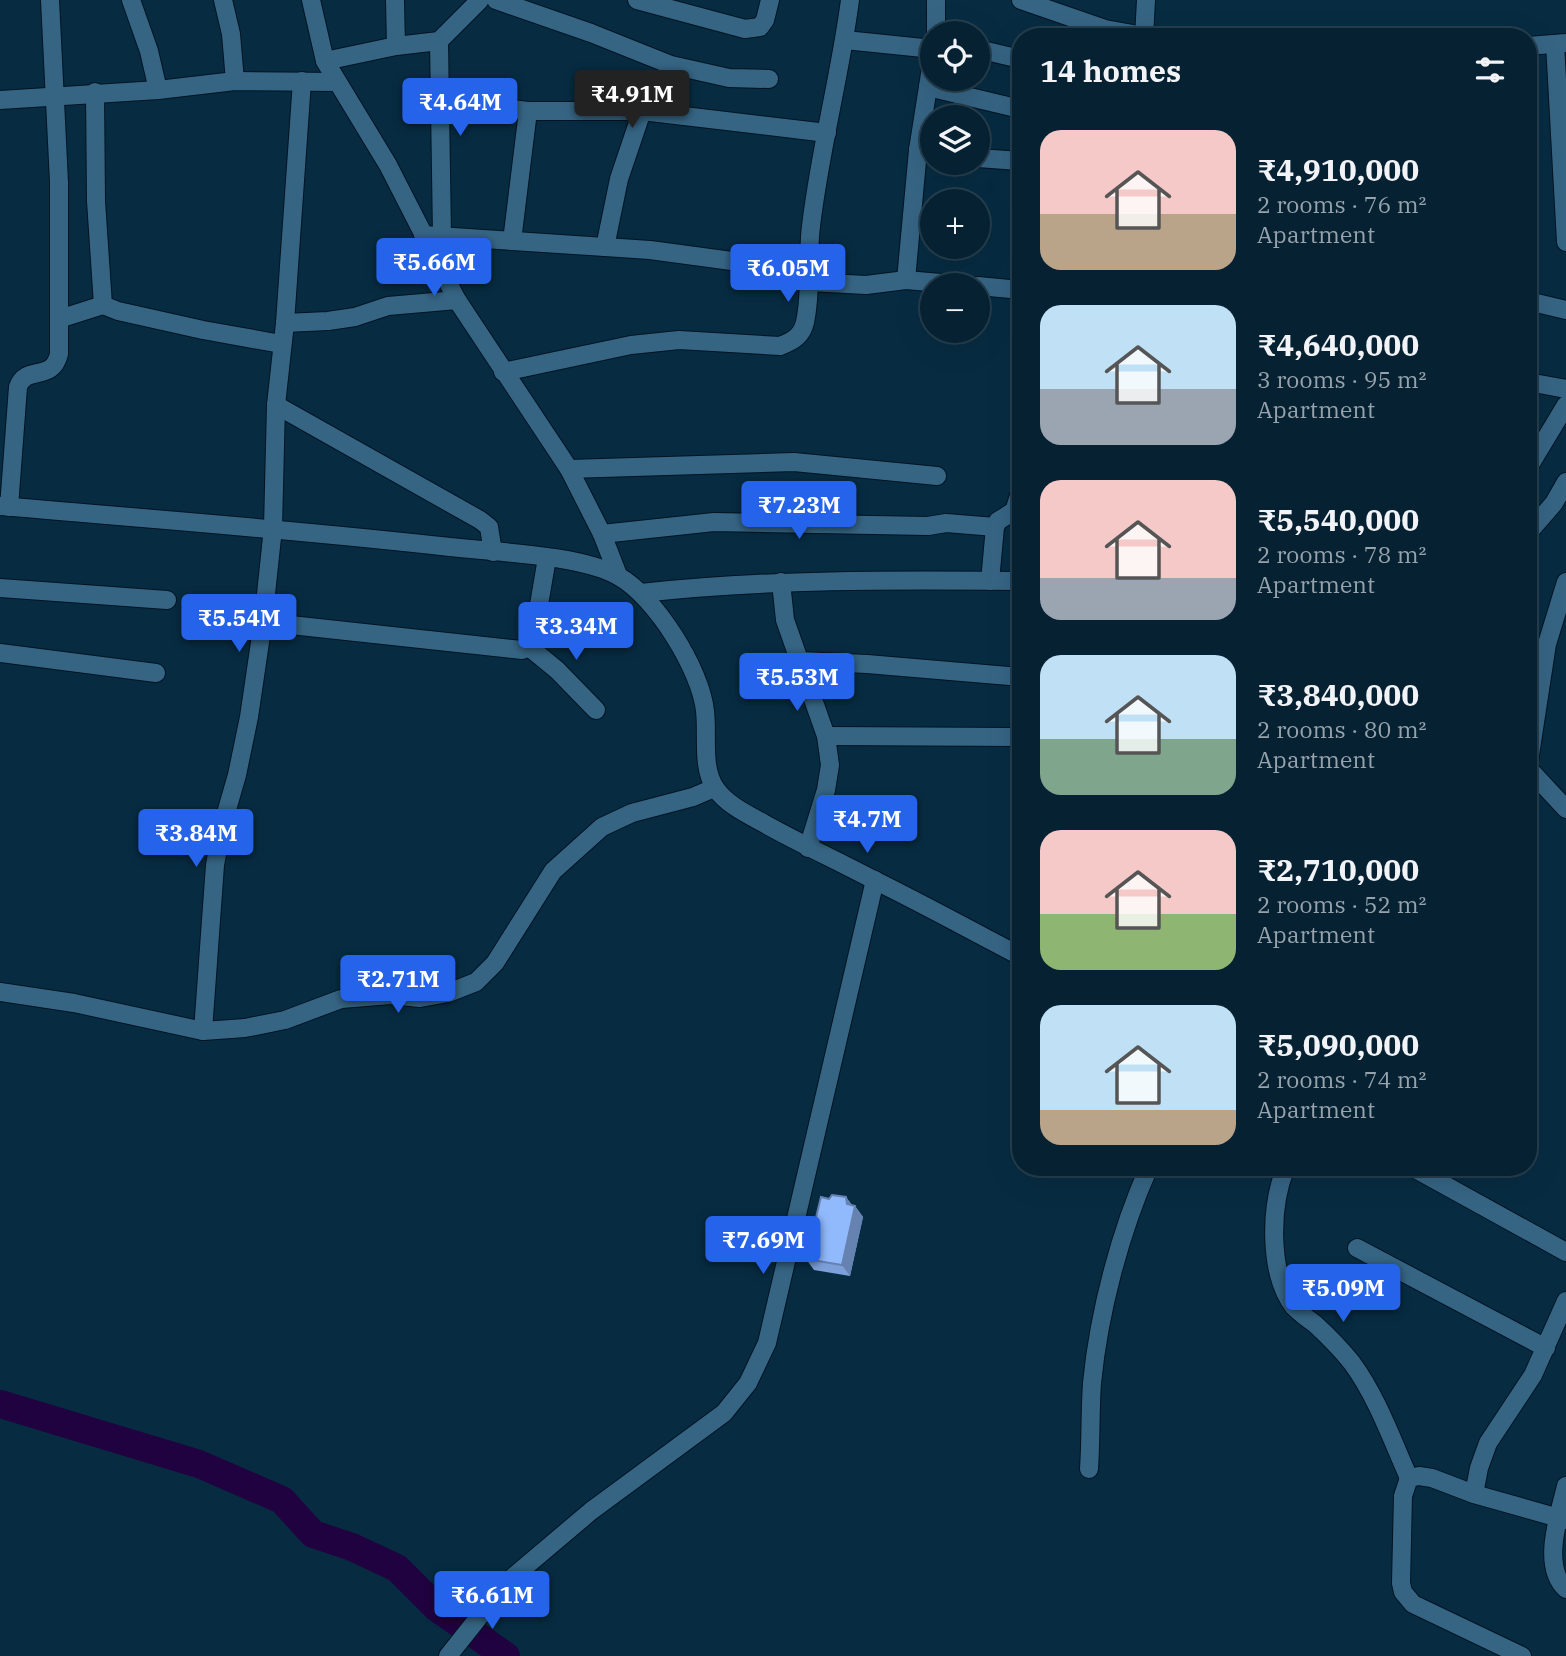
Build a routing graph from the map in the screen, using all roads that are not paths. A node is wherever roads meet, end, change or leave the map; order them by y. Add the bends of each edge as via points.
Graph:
1 (50, 0) edge
2 (131, 0) edge
3 (223, 0) edge
4 (311, 0) edge
5 (395, 0) edge
6 (480, 0) edge
7 (496, 0) edge
8 (637, 0) edge
9 (770, 0) edge
10 (850, 0) edge
11 (936, 0) edge
12 (1021, 0) edge
13 (1146, 0) edge
14 (1067, 8) edge
15 (936, 21) edge
16 (1103, 28) edge
17 (1144, 28) edge
18 (845, 40) junction
19 (439, 41) junction
20 (1561, 43) edge
21 (1537, 45) edge
22 (396, 46) junction
23 (920, 50) edge
24 (990, 52) edge
25 (1012, 57) edge
26 (325, 61) junction
27 (769, 79) dead end
28 (236, 81) junction
29 (302, 81) junction
30 (337, 82) junction
31 (158, 90) junction
32 (945, 91) edge
33 (94, 92) junction
34 (56, 95) junction
35 (0, 100) edge
36 (440, 100) junction
37 (1012, 107) edge
38 (528, 111) junction
39 (642, 111) junction
40 (827, 132) junction
41 (990, 159) edge
42 (1012, 160) edge
43 (922, 175) edge
44 (423, 234) junction
45 (442, 236) junction
46 (512, 241) junction
47 (1566, 242) edge
48 (605, 247) junction
49 (809, 274) junction
50 (906, 280) junction
51 (920, 281) edge
52 (990, 287) edge
53 (1012, 289) edge
54 (457, 300) junction
55 (1537, 303) edge
56 (103, 305) junction
57 (1566, 310) edge
58 (59, 319) junction
59 (285, 323) junction
60 (281, 344) junction
61 (503, 372) junction
62 (1537, 384) edge
63 (1566, 389) edge
64 (276, 405) junction
65 (1566, 405) edge
66 (1537, 453) edge
67 (569, 469) junction
68 (937, 476) dead end
69 (1566, 482) edge
70 (5, 507) edge
71 (1012, 512) edge
72 (1537, 523) edge
73 (995, 527) junction
74 (273, 528) junction
75 (602, 534) junction
76 (493, 552) junction
77 (548, 558) junction
78 (618, 575) junction
79 (990, 580) junction
80 (1012, 581) edge
81 (781, 582) junction
82 (1566, 582) edge
83 (0, 588) edge
84 (641, 593) junction
85 (167, 600) dead end
86 (263, 622) junction
87 (529, 647) junction
88 (0, 653) edge
89 (802, 661) junction
90 (156, 673) dead end
91 (1012, 676) edge
92 (1537, 706) edge
93 (596, 710) dead end
94 (827, 736) junction
95 (1012, 737) edge
96 (1537, 778) edge
97 (715, 788) junction
98 (1566, 809) edge
99 (808, 848) junction
100 (875, 880) junction
101 (1012, 952) edge
102 (0, 992) edge
103 (203, 1031) junction
104 (1145, 1176) edge
105 (1283, 1176) edge
106 (1428, 1176) edge
107 (1357, 1248) dead end
108 (1566, 1252) edge
109 (1566, 1301) edge
110 (1545, 1348) junction
111 (1090, 1469) dead end
112 (1409, 1478) junction
113 (1566, 1486) edge
114 (1474, 1494) junction
115 (1562, 1519) edge
116 (1566, 1589) edge
117 (448, 1656) edge
118 (1522, 1656) edge

1 - 34 street
2 - 31 street
3 - 28 street
4 - 26 street
5 - 22 street
6 - 19 street
7 - 27 street via 671,65 729,78
8 - 9 street via 745,29 760,27
10 - 18 street
11 - 15 street
12 - 14 street
13 - 17 street
14 - 16 street
18 - 23 street
18 - 40 street
19 - 22 street
19 - 36 street
20 - 21 street
20 - 47 street
22 - 26 street
24 - 25 street
26 - 30 street
28 - 29 street
28 - 31 street
29 - 30 street
29 - 59 street
30 - 44 street via 388,165
31 - 33 street
32 - 37 street
33 - 34 street
33 - 56 street
34 - 35 street
34 - 58 street
36 - 38 street
36 - 45 street
38 - 39 street
38 - 46 street
39 - 40 street
39 - 48 street via 619,179
40 - 49 street via 811,227
41 - 42 street
43 - 50 street
44 - 45 street
44 - 54 street
45 - 46 street
46 - 48 street
48 - 49 street
49 - 50 street via 866,285
49 - 61 street via 801,333 780,346 679,340 631,345
50 - 51 street
52 - 53 street
54 - 59 street via 388,306 328,321
54 - 61 street
55 - 57 street
56 - 58 street
56 - 60 street
58 - 70 street via 56,364 48,371 27,375 18,387
59 - 60 street
60 - 64 street
61 - 67 street
62 - 63 street
64 - 74 street
64 - 76 street via 480,520 489,527
65 - 66 street
67 - 68 street via 794,462
67 - 75 street
69 - 72 street
70 - 74 street
71 - 73 street
73 - 75 street via 714,522
73 - 79 street
74 - 76 street
74 - 86 street
75 - 78 street
76 - 77 street
77 - 78 street
77 - 87 street
78 - 84 street
79 - 80 street
79 - 81 street
81 - 84 street
81 - 89 street via 785,620
82 - 92 street via 1546,644
83 - 85 street
84 - 97 street via 698,680
86 - 87 street via 515,650
86 - 103 street via 249,717 215,865
87 - 93 street
88 - 90 street
89 - 91 street
89 - 94 street
94 - 95 street
94 - 99 street via 830,765 826,790
96 - 98 street
97 - 99 street via 741,811
97 - 103 street via 602,827 553,871 495,963 476,982 420,998 341,999 285,1020
99 - 100 street
100 - 101 street
100 - 117 street via 767,1343 748,1383 724,1413 591,1511 506,1583
102 - 103 street
104 - 111 street via 1134,1200 1098,1340
105 - 112 street via 1276,1198 1275,1228 1282,1285 1295,1307 1352,1363
106 - 108 street
107 - 110 street
109 - 110 street
110 - 114 street via 1489,1443
112 - 114 street via 1432,1478
112 - 118 street via 1403,1496 1402,1592 1413,1604
113 - 115 street
114 - 115 street
115 - 116 street via 1552,1561 1555,1575

